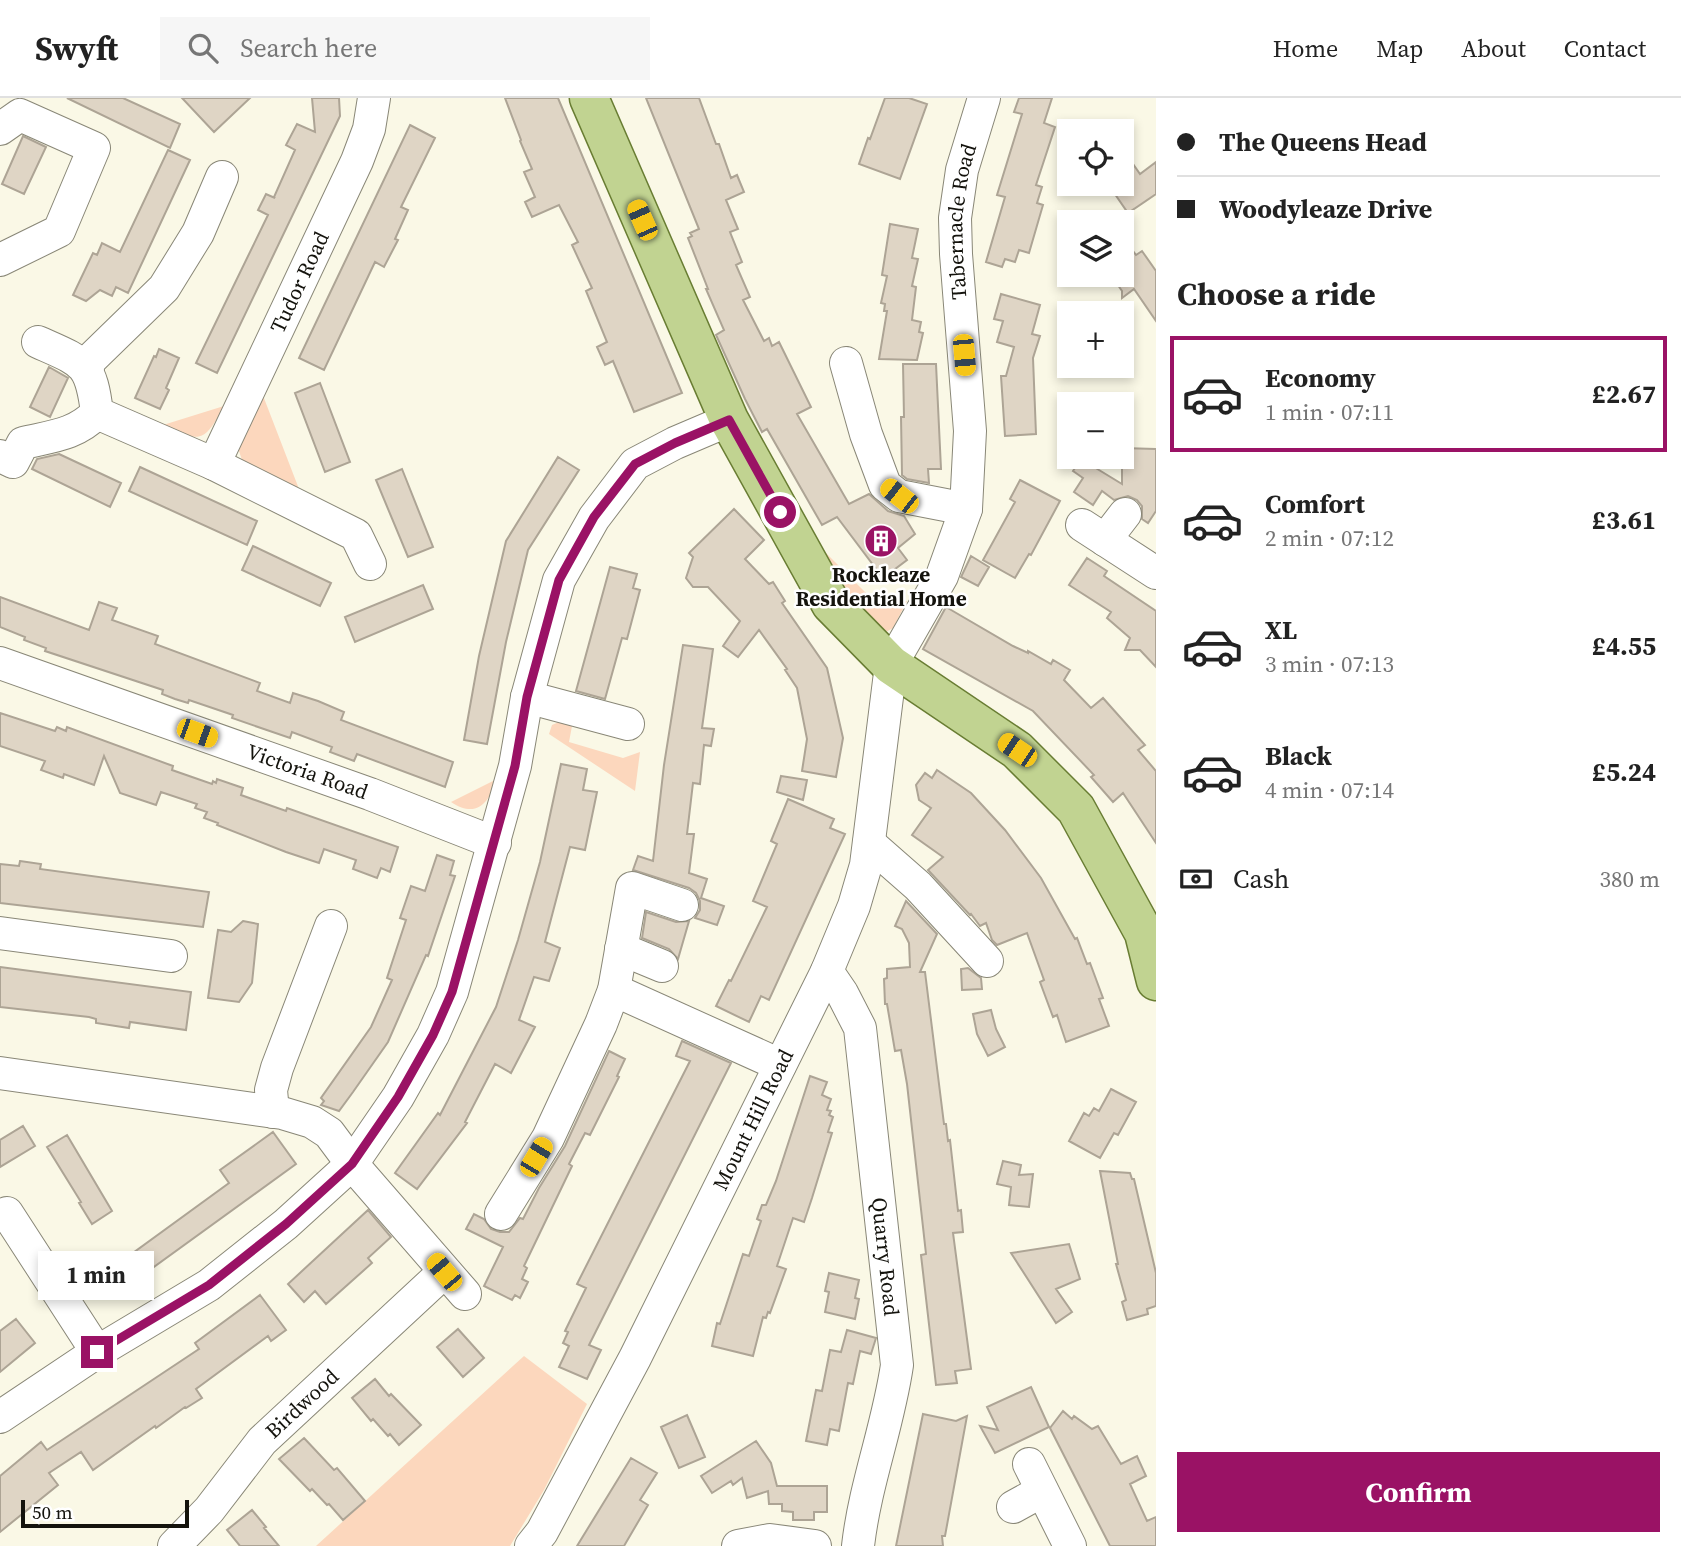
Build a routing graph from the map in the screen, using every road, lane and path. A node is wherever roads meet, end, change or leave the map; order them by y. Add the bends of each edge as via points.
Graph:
1 (374, 98) edge
2 (589, 98) edge
3 (984, 98) edge
4 (0, 129) edge
5 (222, 177) dead end
6 (0, 260) edge
7 (38, 342) dead end
8 (846, 363) dead end
9 (87, 370) junction
10 (107, 417) junction
11 (729, 420) junction
12 (0, 456) edge
13 (214, 464) junction
14 (965, 509) junction
15 (1125, 514) dead end
16 (370, 564) dead end
17 (1156, 573) edge
18 (0, 663) edge
19 (891, 665) junction
20 (527, 697) junction
21 (628, 724) dead end
22 (495, 843) junction
23 (869, 843) junction
24 (682, 905) dead end
25 (331, 926) dead end
26 (0, 933) edge
27 (621, 949) junction
28 (170, 956) dead end
29 (987, 961) dead end
30 (662, 966) dead end
31 (827, 971) junction
32 (1156, 981) edge
33 (614, 990) junction
34 (780, 1065) junction
35 (0, 1073) edge
36 (273, 1112) junction
37 (352, 1164) junction
38 (7, 1213) dead end
39 (501, 1214) dead end
40 (97, 1352) junction
41 (0, 1417) edge
42 (1013, 1507) dead end
43 (174, 1546) edge
44 (531, 1546) edge
45 (738, 1546) edge
46 (815, 1546) edge
47 (858, 1546) edge
48 (1070, 1546) edge

1 - 13 street, Tudor Road via 357,161
2 - 11 main road
3 - 14 street, Tabernacle Road via 962,170 955,218 970,431
4 - 6 street via 20,115 94,148 59,231
5 - 9 street via 198,233 164,288 90,360
7 - 9 street
8 - 14 street via 884,485 899,496
9 - 10 street
10 - 12 street via 23,443 13,462
10 - 13 street
11 - 19 main road via 831,604
11 - 20 street via 635,464 594,517 559,580
13 - 16 street via 356,535
14 - 19 street, Tabernacle Road via 942,576
15 - 17 street via 1094,532
18 - 22 street, Victoria Road
19 - 23 street, Mount Hill Road
19 - 32 main road via 1017,750 1076,809 1144,933
20 - 21 street
20 - 22 street
22 - 37 street via 452,992 433,1035
23 - 29 street via 918,886
23 - 31 street, Mount Hill Road via 854,906
24 - 27 street via 632,888
25 - 36 street via 277,1068 271,1090
26 - 28 street
27 - 30 street
27 - 33 street
31 - 34 street, Mount Hill Road
31 - 47 street, Quarry Road via 860,1028 897,1365 891,1406 862,1509
33 - 34 street
33 - 39 street via 548,1138
34 - 44 street, Mount Hill Road via 629,1369
35 - 36 street, Birdwood
36 - 37 street, Birdwood via 312,1122 329,1133
37 - 40 street via 209,1285
37 - 43 street, Birdwood via 454,1283 262,1441 209,1510
38 - 40 street
40 - 41 street
42 - 48 street via 1035,1478
45 - 46 street via 770,1540

